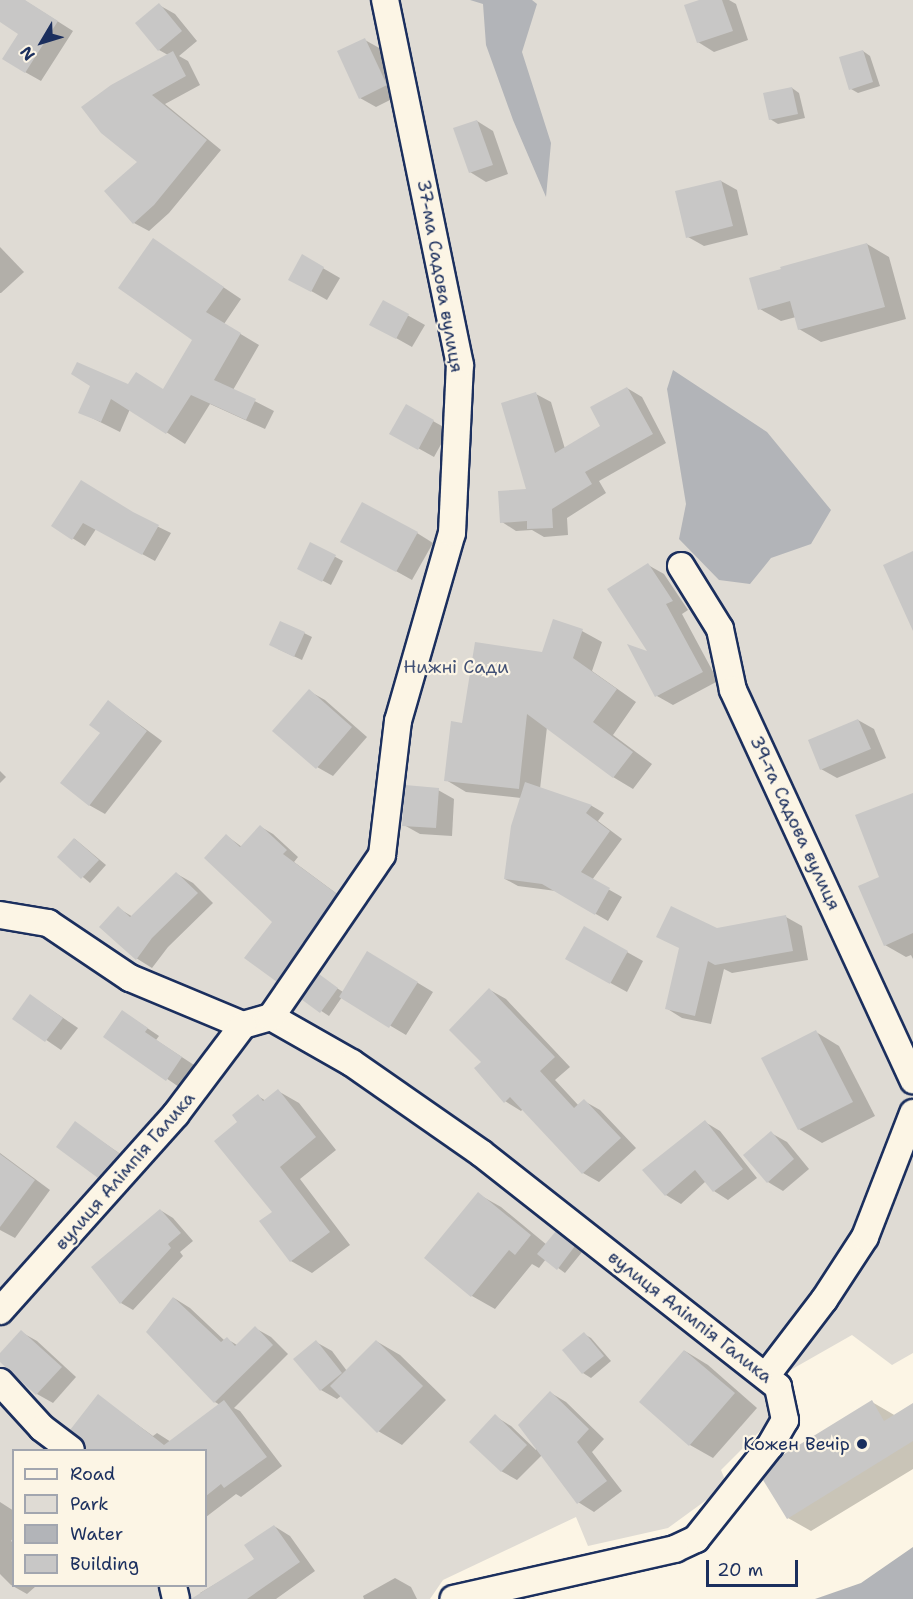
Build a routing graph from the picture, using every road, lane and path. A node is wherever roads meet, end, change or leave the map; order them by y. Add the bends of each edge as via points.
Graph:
1 (385, 0) edge
2 (681, 566) dead end
3 (0, 915) edge
4 (271, 1017) junction
5 (243, 1025) junction
6 (913, 1080) edge
7 (913, 1113) edge
8 (0, 1311) edge
9 (766, 1376) junction
10 (0, 1382) edge
11 (69, 1449) edge
12 (454, 1599) edge

1 - 4 street, 37-ма Садова вулиця via 460,365 452,533 398,722 382,855
2 - 6 street, 39-та Садова вулиця via 720,629 733,690
3 - 5 street via 48,923 130,978
4 - 5 street
4 - 9 street, вулиця Алімпія Галика via 352,1063 481,1153
5 - 8 street, вулиця Алімпія Галика via 176,1114
7 - 9 street via 865,1237 824,1300
9 - 12 street, вулиця Алімпія Галика via 778,1387 785,1420 770,1446 696,1539 675,1549
10 - 11 street via 42,1428

